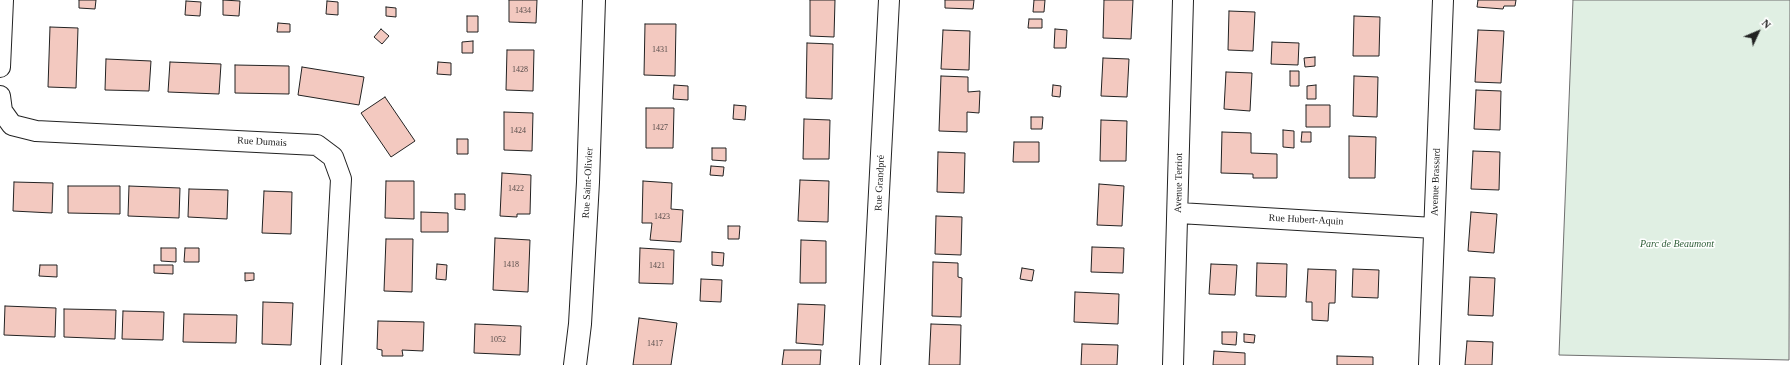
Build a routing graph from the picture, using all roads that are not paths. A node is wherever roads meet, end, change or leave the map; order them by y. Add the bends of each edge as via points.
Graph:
1 (3, 0) edge
2 (594, 0) edge
3 (888, 0) edge
4 (1183, 0) edge
5 (1444, 0) edge
6 (0, 67) edge
7 (0, 96) edge
8 (1179, 213) junction
9 (1434, 228) junction
10 (331, 365) edge
11 (575, 365) edge
12 (870, 365) edge
13 (1173, 365) edge
14 (1429, 365) edge

1 - 6 street
2 - 11 street, Rue Saint-Olivier via 588,182 580,324
3 - 12 street, Rue Grandpré
4 - 8 street, Avenue Terriot
5 - 9 street, Avenue Brassard
7 - 10 street, Rue Dumais via 2,111 12,125 36,131 317,145 333,157 340,179
8 - 9 street, Rue Hubert-Aquin
8 - 13 street, Avenue Terriot
9 - 14 street, Avenue Brassard

